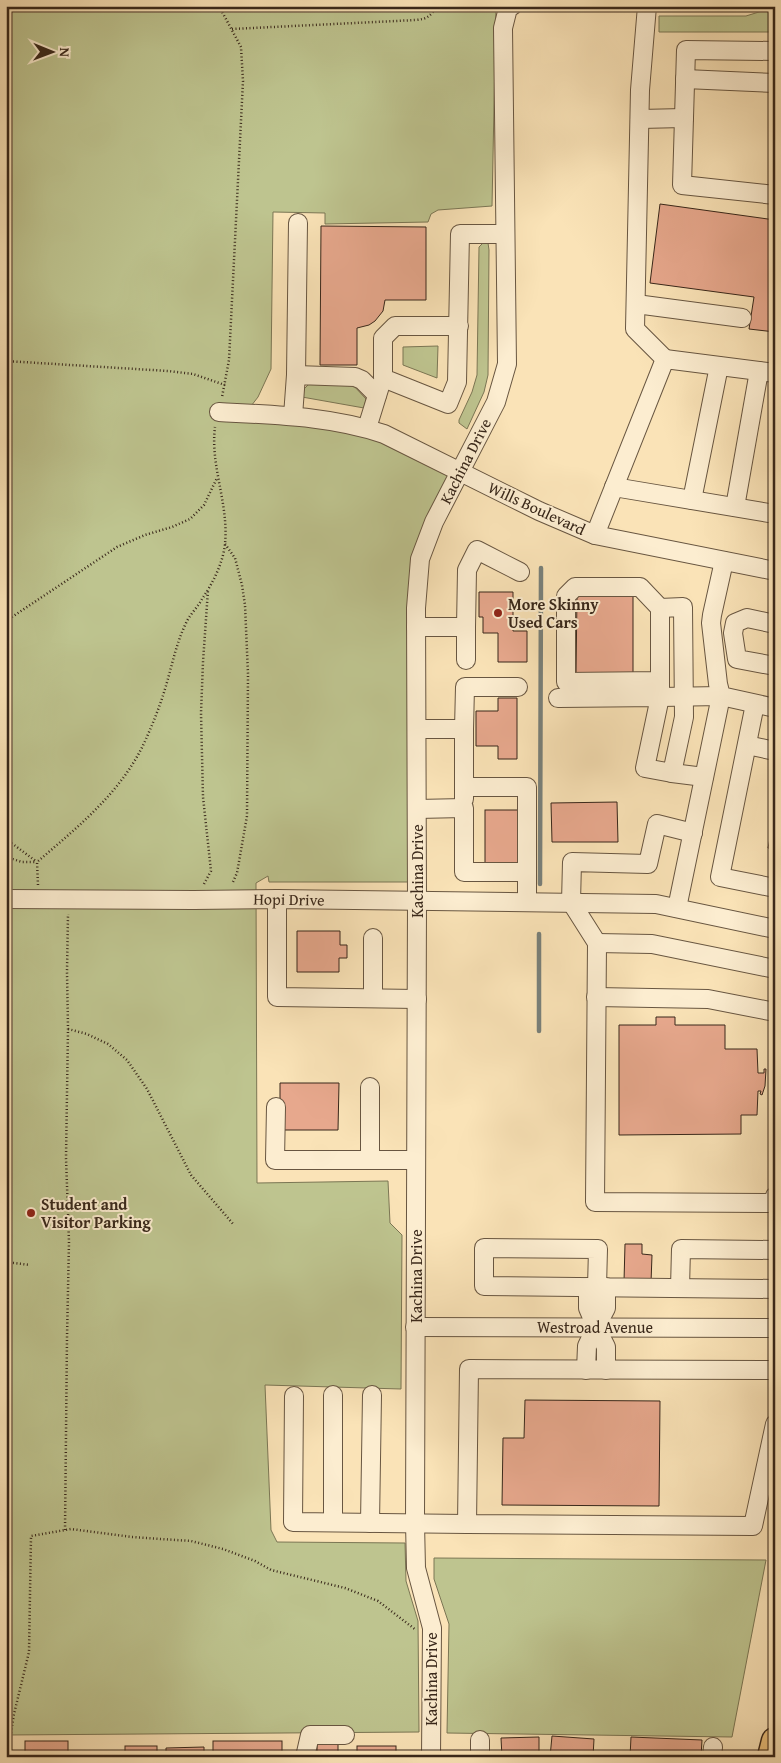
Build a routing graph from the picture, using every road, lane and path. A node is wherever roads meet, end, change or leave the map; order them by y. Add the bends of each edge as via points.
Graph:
1 (219, 6) edge
2 (437, 6) edge
3 (512, 6) edge
4 (647, 6) edge
5 (232, 29) junction
6 (775, 51) edge
7 (685, 79) junction
8 (775, 83) edge
9 (684, 118) junction
10 (640, 119) junction
11 (775, 195) edge
12 (298, 223) dead end
13 (505, 234) junction
14 (636, 304) junction
15 (742, 318) dead end
16 (458, 326) junction
17 (665, 359) junction
18 (6, 361) edge
19 (720, 366) junction
20 (767, 372) edge
21 (296, 376) junction
22 (383, 378) junction
23 (225, 385) junction
24 (377, 395) junction
25 (219, 412) junction
26 (293, 416) junction
27 (367, 428) junction
28 (461, 471) junction
29 (218, 476) junction
30 (614, 487) junction
31 (692, 500) junction
32 (735, 507) junction
33 (775, 514) edge
34 (595, 535) junction
35 (225, 544) junction
36 (724, 561) junction
37 (775, 571) edge
38 (520, 572) dead end
39 (209, 588) junction
40 (660, 608) junction
41 (6, 621) edge
42 (775, 624) edge
43 (416, 627) junction
44 (466, 627) junction
45 (466, 660) dead end
46 (775, 666) edge
47 (518, 687) dead end
48 (660, 689) junction
49 (721, 696) junction
50 (684, 697) junction
51 (558, 698) dead end
52 (755, 704) junction
53 (775, 708) edge
54 (417, 729) junction
55 (464, 729) junction
56 (747, 745) junction
57 (775, 751) edge
58 (672, 773) junction
59 (704, 777) junction
60 (464, 787) junction
61 (464, 808) junction
62 (417, 809) junction
63 (693, 833) junction
64 (6, 839) edge
65 (6, 857) edge
66 (36, 862) junction
67 (527, 872) junction
68 (775, 888) edge
69 (6, 899) edge
70 (39, 899) junction
71 (68, 899) junction
72 (224, 899) junction
73 (277, 899) junction
74 (194, 900) junction
75 (417, 901) junction
76 (527, 901) junction
77 (571, 902) junction
78 (677, 908) junction
79 (775, 929) edge
80 (373, 938) dead end
81 (597, 943) junction
82 (775, 969) edge
83 (596, 997) junction
84 (373, 998) junction
85 (417, 999) junction
86 (775, 1012) edge
87 (68, 1030) junction
88 (370, 1087) dead end
89 (276, 1107) dead end
90 (370, 1160) junction
91 (416, 1160) junction
92 (774, 1200) edge
93 (234, 1225) dead end
94 (775, 1250) edge
95 (6, 1262) edge
96 (30, 1265) dead end
97 (597, 1287) junction
98 (680, 1288) junction
99 (775, 1289) edge
100 (596, 1327) junction
101 (415, 1328) junction
102 (775, 1328) edge
103 (586, 1370) junction
104 (606, 1370) junction
105 (775, 1370) edge
106 (333, 1395) dead end
107 (372, 1395) dead end
108 (294, 1396) dead end
109 (775, 1424) edge
110 (333, 1522) junction
111 (370, 1523) junction
112 (414, 1523) junction
113 (467, 1524) junction
114 (65, 1530) junction
115 (432, 1641) junction
116 (345, 1735) dead end
117 (775, 1741) edge
118 (7, 1757) edge
119 (305, 1757) edge
120 (431, 1757) edge
121 (771, 1757) edge

1 - 5 path
2 - 5 path via 425,19
3 - 13 street, Kachina Drive via 508,8 503,28
4 - 10 street
5 - 23 path via 241,47 243,82 230,360
6 - 7 street via 686,50
7 - 8 street
7 - 9 street
9 - 10 street
9 - 11 street via 682,185
10 - 14 street
12 - 21 street
13 - 16 street via 460,234
13 - 28 street, Kachina Drive via 507,364 496,402
14 - 15 street
14 - 17 street via 635,329
16 - 22 street via 395,326 383,338
16 - 22 street via 457,382 448,404
17 - 19 street
17 - 30 street
18 - 23 path via 192,374
19 - 20 street
19 - 31 street
20 - 32 street
21 - 24 street via 356,377
21 - 26 street
22 - 24 street
23 - 25 path
24 - 27 street
25 - 26 street, Wills Boulevard
25 - 29 path via 214,429
26 - 27 street, Wills Boulevard
27 - 28 street, Wills Boulevard
28 - 34 street, Wills Boulevard via 539,512
28 - 43 street, Kachina Drive via 434,522 420,559
29 - 35 path
29 - 41 path via 204,506 190,519 117,548
30 - 31 street
30 - 34 street
31 - 32 street
32 - 33 street
34 - 36 street, Wills Boulevard
35 - 39 path
35 - 72 path via 235,558 245,605 248,746 243,847 237,873
36 - 37 street, Wills Boulevard
36 - 49 street via 711,623
38 - 44 street via 477,550 467,570
39 - 66 path via 188,619 146,739 130,770 86,821
39 - 74 path via 201,713 203,797 212,871
40 - 48 street
40 - 48 street via 640,587 575,587 566,596 566,682
40 - 50 street via 683,607
42 - 46 street via 747,618 735,623 733,633 737,658
43 - 44 street
43 - 54 street, Kachina Drive
44 - 45 street
47 - 55 street via 465,687
48 - 50 street
48 - 51 street
48 - 58 street via 645,768
49 - 50 street
49 - 52 street
49 - 59 street
50 - 58 street via 684,717
52 - 53 street
52 - 56 street
54 - 55 street
54 - 62 street, Kachina Drive
55 - 60 street
56 - 57 street
56 - 68 street via 720,877
58 - 59 street
59 - 63 street
60 - 61 street
60 - 67 street via 528,787
61 - 62 street
61 - 67 street via 464,872
62 - 75 street, Kachina Drive
63 - 77 street via 657,824 648,864 572,862
63 - 78 street
64 - 66 path
65 - 66 path
66 - 70 path
67 - 76 street
69 - 70 street, Hopi Drive
70 - 71 street, Hopi Drive
71 - 74 street, Hopi Drive
71 - 87 path
72 - 73 street, Hopi Drive
72 - 74 street, Hopi Drive
73 - 75 street, Hopi Drive
73 - 84 street via 277,998
75 - 76 street, Hopi Drive
75 - 85 street, Kachina Drive
76 - 77 street, Hopi Drive
77 - 78 street, Hopi Drive via 656,904
77 - 81 street
78 - 79 street, Hopi Drive
80 - 84 street
81 - 82 street via 652,944
81 - 83 street
83 - 86 street via 708,999
83 - 92 street via 595,1202
84 - 85 street
85 - 91 street, Kachina Drive
87 - 93 path via 87,1034 108,1044 127,1060 147,1089 191,1175
87 - 114 path
88 - 90 street
89 - 90 street via 275,1160
90 - 91 street
91 - 101 street, Kachina Drive
94 - 98 street via 681,1249
95 - 96 path
97 - 97 street via 484,1286 484,1248 598,1249
97 - 98 street
97 - 100 street via 588,1308
98 - 99 street
100 - 101 street, Westroad Avenue
100 - 102 street, Westroad Avenue
100 - 103 street via 586,1346
100 - 104 street via 606,1348
101 - 112 street, Kachina Drive
103 - 104 street
103 - 113 street via 469,1369
104 - 105 street
106 - 110 street
107 - 111 street
108 - 110 street via 293,1522
109 - 113 street via 753,1526
110 - 111 street
111 - 112 street
112 - 113 street
112 - 115 street, Kachina Drive via 416,1568 432,1628
114 - 115 path via 190,1541 223,1549 272,1570 345,1588 378,1602
114 - 118 path via 31,1536 29,1652
115 - 120 street, Kachina Drive
116 - 119 street via 310,1735
117 - 121 highway

